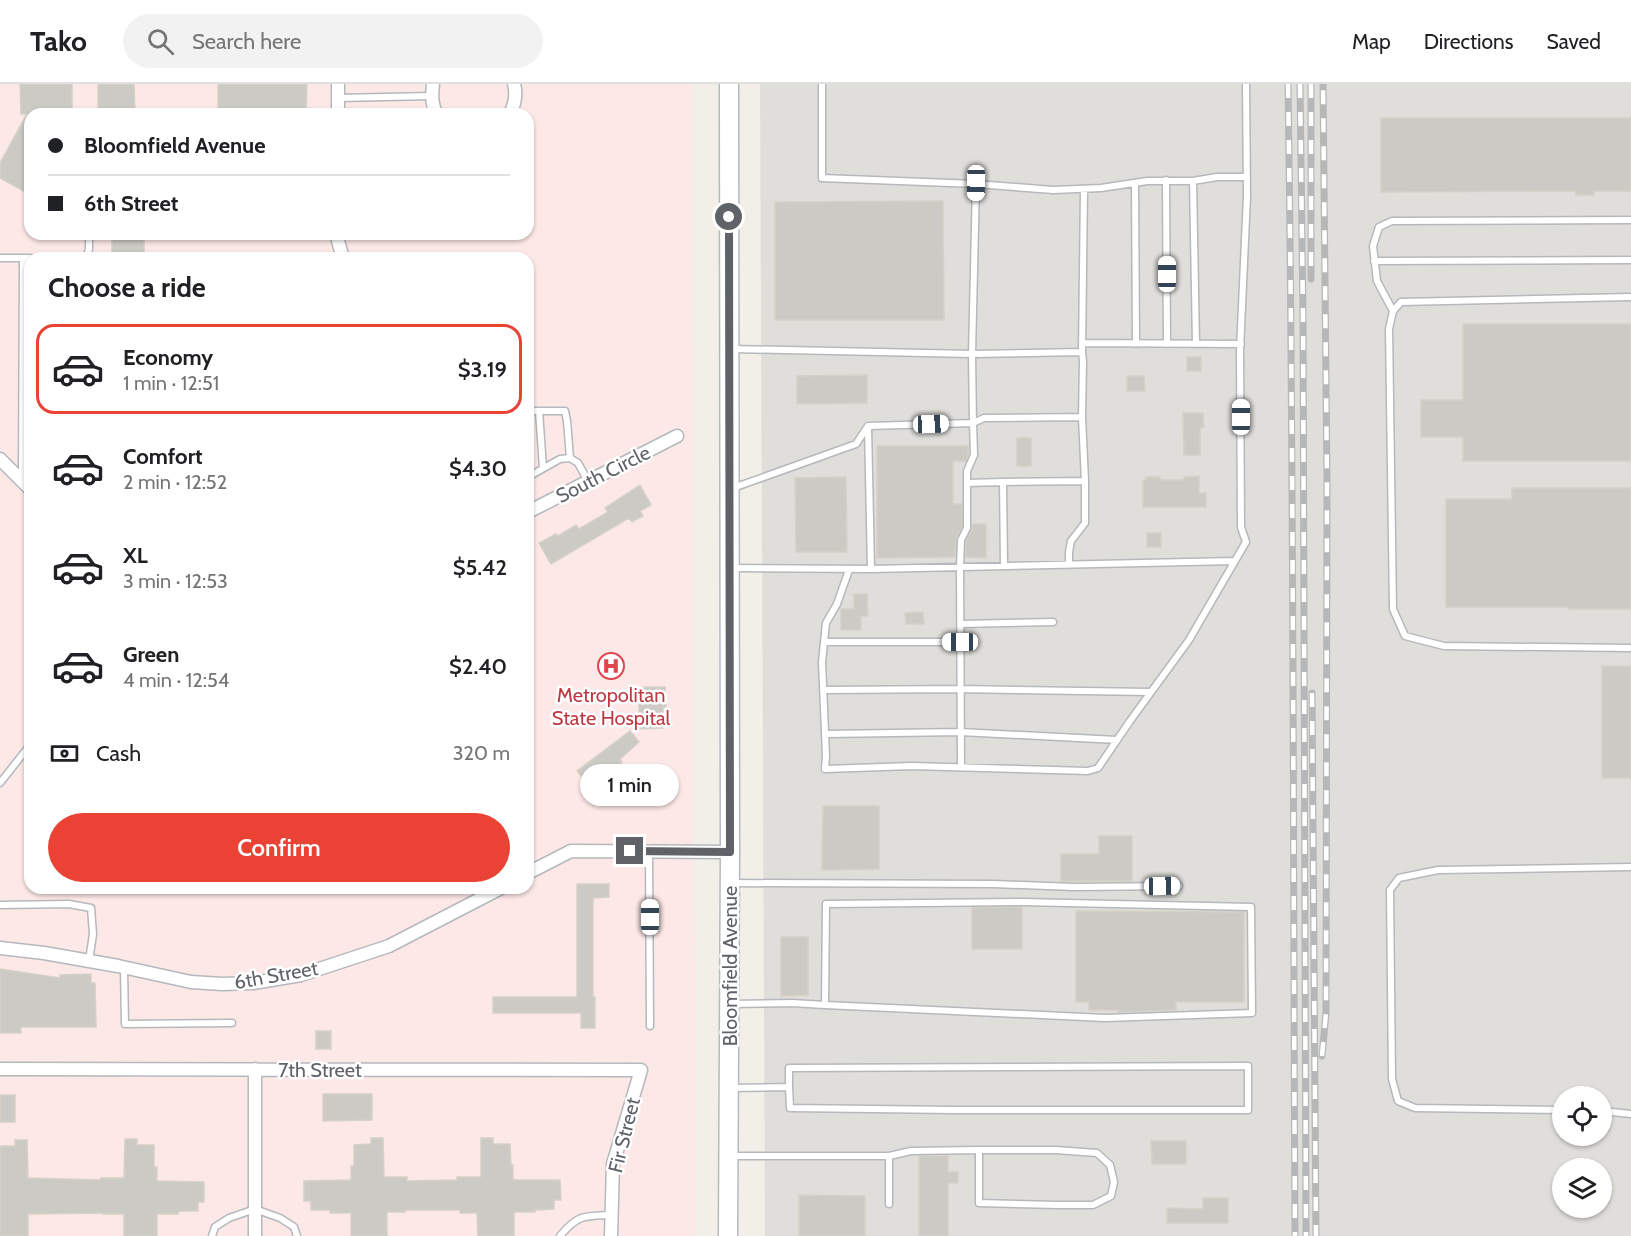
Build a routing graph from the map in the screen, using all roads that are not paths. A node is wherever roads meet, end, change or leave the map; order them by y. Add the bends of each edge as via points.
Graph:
1 (338, 84) edge
2 (514, 84) edge
3 (729, 84) edge
4 (822, 84) edge
5 (1246, 84) edge
6 (432, 90) edge
7 (338, 98) junction
8 (338, 108) edge
9 (435, 108) edge
10 (513, 108) edge
11 (1247, 177) junction
12 (1166, 180) junction
13 (1193, 181) junction
14 (976, 183) junction
15 (1135, 183) junction
16 (1084, 189) junction
17 (1631, 220) edge
18 (0, 258) edge
19 (24, 258) edge
20 (1631, 260) edge
21 (1374, 261) junction
22 (1631, 297) edge
23 (1393, 311) junction
24 (1082, 343) junction
25 (1137, 344) junction
26 (1167, 344) junction
27 (1196, 344) junction
28 (1241, 344) junction
29 (729, 349) junction
30 (1082, 352) junction
31 (972, 354) junction
32 (534, 411) edge
33 (539, 411) junction
34 (1082, 417) junction
35 (973, 423) junction
36 (868, 426) junction
37 (677, 436) dead end
38 (570, 458) junction
39 (0, 459) edge
40 (543, 468) junction
41 (534, 473) edge
42 (1085, 481) junction
43 (588, 482) junction
44 (1003, 482) junction
45 (24, 483) edge
46 (967, 483) junction
47 (729, 489) junction
48 (534, 509) edge
49 (1234, 561) junction
50 (1069, 565) junction
51 (1004, 566) junction
52 (960, 567) junction
53 (730, 568) junction
54 (871, 569) junction
55 (849, 570) junction
56 (1053, 622) dead end
57 (960, 624) junction
58 (825, 642) junction
59 (960, 642) junction
60 (1631, 648) edge
61 (960, 689) junction
62 (824, 690) junction
63 (1151, 692) junction
64 (960, 732) junction
65 (826, 734) junction
66 (1117, 740) junction
67 (24, 753) edge
68 (961, 767) junction
69 (0, 783) edge
70 (649, 851) junction
71 (730, 852) junction
72 (1631, 867) edge
73 (534, 870) edge
74 (730, 883) junction
75 (1179, 886) dead end
76 (489, 894) edge
77 (0, 905) edge
78 (0, 948) edge
79 (89, 961) junction
80 (124, 967) junction
81 (729, 1004) junction
82 (825, 1005) junction
83 (232, 1023) dead end
84 (650, 1026) dead end
85 (0, 1069) edge
86 (255, 1069) junction
87 (641, 1070) joint
88 (789, 1087) junction
89 (729, 1088) junction
90 (1552, 1110) edge
91 (1612, 1112) edge
92 (1631, 1114) edge
93 (979, 1150) junction
94 (729, 1156) junction
95 (889, 1156) junction
96 (889, 1204) dead end
97 (255, 1209) junction
98 (611, 1215) junction
99 (212, 1236) edge
100 (255, 1236) edge
101 (297, 1236) edge
102 (561, 1236) edge
103 (611, 1236) edge
104 (728, 1236) edge

1 - 7 street
2 - 10 street
3 - 29 main road, Bloomfield Avenue
4 - 14 lane via 822,178
5 - 11 lane
6 - 7 lane
6 - 9 street
7 - 8 street
11 - 13 lane
11 - 28 lane
12 - 13 lane
12 - 15 lane
12 - 26 lane
13 - 27 lane
14 - 16 lane
14 - 31 lane
15 - 16 lane
15 - 25 lane
16 - 24 lane
17 - 21 lane via 1392,221 1379,227 1373,246
18 - 19 lane
20 - 21 lane
21 - 23 lane via 1377,281
22 - 23 lane via 1401,302
23 - 60 lane via 1389,329 1393,609 1405,636 1443,646
24 - 25 lane
24 - 30 lane
25 - 26 lane
26 - 27 lane
27 - 28 lane
28 - 49 lane via 1241,527 1246,542
29 - 31 lane
29 - 47 main road, Bloomfield Avenue
30 - 31 lane
30 - 34 lane
31 - 35 lane
32 - 33 lane
33 - 38 lane via 565,411
33 - 40 lane
34 - 35 lane via 984,418
34 - 42 lane
35 - 36 lane
35 - 46 lane via 974,455
36 - 47 lane via 856,444
36 - 54 lane
37 - 43 street, South Circle
38 - 40 lane
38 - 43 lane via 578,463
39 - 45 street
40 - 41 lane
42 - 44 lane
42 - 50 lane via 1085,523 1071,541
43 - 48 street, South Circle
44 - 46 lane
44 - 51 lane
46 - 52 lane via 967,528 961,540
47 - 53 main road, Bloomfield Avenue
49 - 50 lane
49 - 63 lane via 1189,640
50 - 51 lane
51 - 52 lane
52 - 54 lane
52 - 57 lane
53 - 55 lane
53 - 71 main road, Bloomfield Avenue
54 - 55 lane
55 - 58 lane via 826,623
56 - 57 lane
57 - 59 lane
58 - 59 lane
58 - 62 lane
59 - 61 lane
61 - 62 lane
61 - 63 lane
61 - 64 lane
62 - 65 lane
63 - 66 lane
64 - 65 lane
64 - 66 lane
64 - 68 lane
65 - 68 lane via 825,769
66 - 68 lane via 1098,768 1088,771
67 - 69 lane
70 - 71 street
70 - 73 street via 571,851
70 - 84 lane
71 - 74 main road, Bloomfield Avenue
72 - 90 lane via 1438,870 1399,878 1390,890 1392,1079 1398,1101 1415,1108
74 - 75 lane
74 - 81 main road, Bloomfield Avenue
76 - 80 street, 6th Street via 389,946 301,975 222,984 191,982
77 - 79 lane via 69,904 91,908
78 - 79 street, 6th Street
79 - 80 street, 6th Street
80 - 83 lane via 125,1024
81 - 82 lane
81 - 89 main road, Bloomfield Avenue
82 - 82 lane via 1105,1018 1252,1013 1251,907 1023,902 826,904
85 - 86 street, 7th Street
86 - 87 street, 7th Street
86 - 97 street
87 - 98 street, Fir Street via 613,1164
88 - 88 lane via 789,1068 1248,1066 1248,1110 790,1108
88 - 89 lane
89 - 94 main road, Bloomfield Avenue
91 - 92 lane
93 - 93 lane via 1097,1153 1110,1165 1114,1182 1111,1196 1093,1205 979,1203
93 - 95 lane via 911,1151
94 - 95 lane
94 - 104 main road, Bloomfield Avenue
95 - 96 lane
97 - 99 lane via 229,1218 215,1227
97 - 100 street
97 - 101 lane via 287,1222
98 - 102 lane via 575,1220
98 - 103 street, Fir Street

